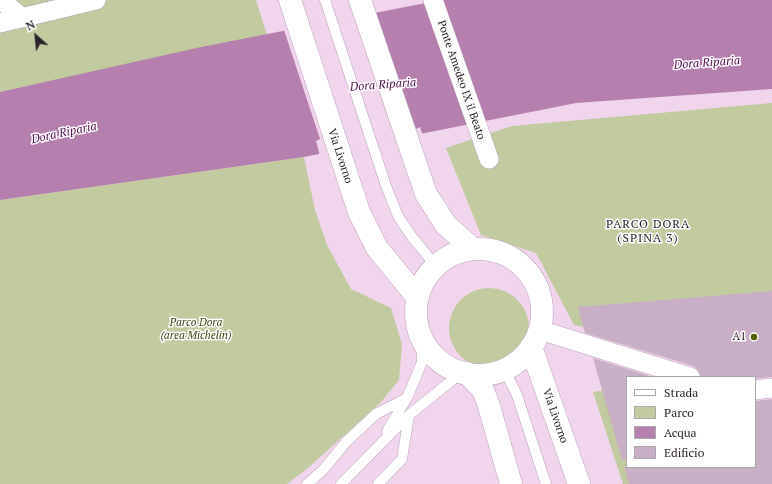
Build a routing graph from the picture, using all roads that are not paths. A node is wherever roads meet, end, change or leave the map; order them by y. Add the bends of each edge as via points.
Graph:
1 (2, 0) edge
2 (96, 0) edge
3 (325, 0) edge
4 (360, 0) edge
5 (433, 0) edge
6 (290, 1) edge
7 (20, 18) junction
8 (0, 23) edge
9 (489, 159) dead end
10 (472, 249) junction
11 (436, 266) junction
12 (418, 298) junction
13 (421, 336) junction
14 (536, 339) junction
15 (504, 369) junction
16 (464, 373) junction
17 (686, 376) edge
18 (772, 388) edge
19 (756, 390) edge
20 (407, 398) junction
21 (409, 415) junction
22 (380, 443) junction
23 (307, 484) edge
24 (341, 484) edge
25 (378, 484) edge
26 (511, 484) edge
27 (546, 484) edge
28 (579, 484) edge

1 - 7 street
2 - 7 street
3 - 11 lane via 380,169 398,216
4 - 10 main road via 422,184 446,225
5 - 9 street, Ponte Amedeo IX il Beato
6 - 12 main road, Via Livorno via 346,177 368,234
7 - 8 street
10 - 11 main road via 460,251
10 - 14 main road via 496,251 512,258 525,268 535,281 541,297 542,314
11 - 12 main road via 422,284
12 - 13 main road via 416,315
13 - 16 main road via 440,361 447,367
13 - 20 lane via 422,362
14 - 15 main road via 522,358
14 - 17 street
14 - 28 main road, Via Livorno
15 - 16 main road via 490,374
15 - 27 lane via 517,395
16 - 21 lane
16 - 26 main road via 483,390 490,406
18 - 19 street
20 - 22 lane
20 - 23 lane via 376,414
21 - 22 lane
21 - 25 lane via 402,459
22 - 24 lane

